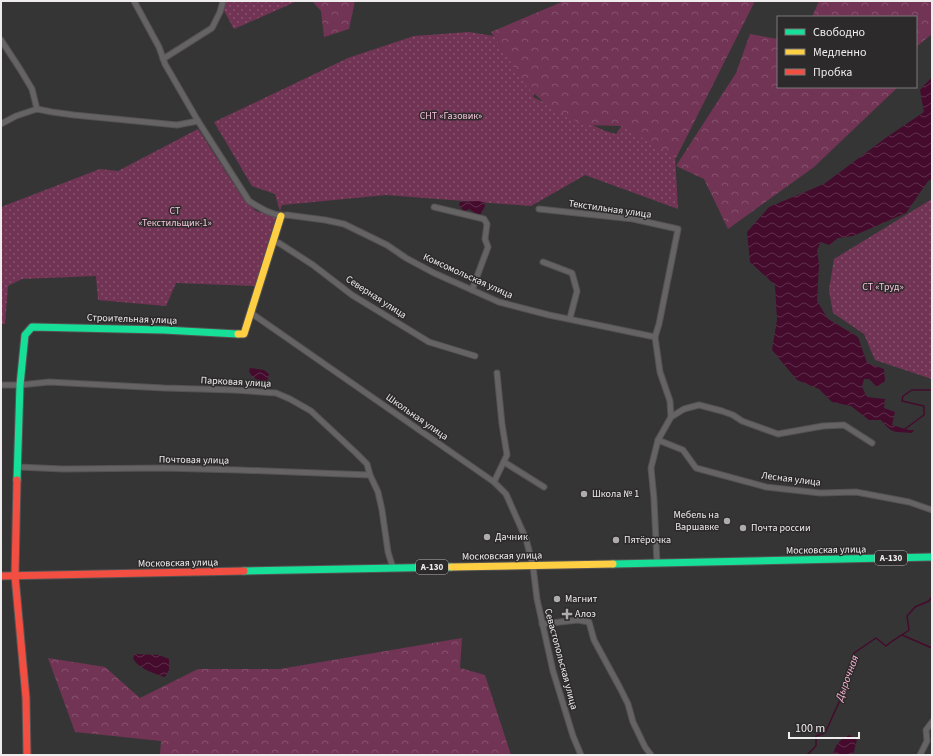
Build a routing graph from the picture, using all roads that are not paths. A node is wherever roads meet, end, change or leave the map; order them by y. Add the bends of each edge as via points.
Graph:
1 (134, 1) edge
2 (224, 1) edge
3 (1, 40) edge
4 (163, 60) junction
5 (38, 109) junction
6 (198, 121) junction
7 (1, 124) edge
8 (434, 207) dead end
9 (539, 209) dead end
10 (281, 216) junction
11 (272, 242) junction
12 (543, 262) dead end
13 (472, 290) junction
14 (252, 313) junction
15 (570, 318) junction
16 (655, 337) junction
17 (475, 356) dead end
18 (497, 373) dead end
19 (20, 385) junction
20 (1, 386) edge
21 (671, 417) junction
22 (658, 440) junction
23 (872, 443) dead end
24 (504, 462) junction
25 (18, 467) junction
26 (370, 475) junction
27 (494, 482) junction
28 (544, 487) dead end
29 (932, 510) edge
30 (932, 557) edge
31 (657, 563) junction
32 (533, 566) junction
33 (393, 568) junction
34 (1, 576) edge
35 (15, 576) junction
36 (542, 624) junction
37 (932, 722) edge
38 (926, 730) junction
39 (932, 740) edge
40 (27, 755) edge
41 (581, 755) edge
42 (651, 755) edge
43 (920, 755) edge

1 - 4 street, Комсомольская улица via 159,47
2 - 4 street via 212,28
3 - 5 street via 32,89
4 - 6 street, Комсомольская улица
5 - 6 street via 178,125
5 - 7 street
6 - 10 street, Комсомольская улица via 249,201
8 - 13 street via 484,219 487,224 485,239 488,247
9 - 16 street, Текстильная улица via 632,219 678,229
10 - 11 main road
10 - 13 street, Комсомольская улица via 344,224 387,245 434,273
11 - 14 main road
11 - 17 street, Северная улица via 279,243 352,295 429,342
12 - 15 street via 572,273 578,291
13 - 15 street, Комсомольская улица via 499,302
14 - 19 main road, Строительная улица via 244,334 32,327 25,335
14 - 27 street, Школьная улица
15 - 16 street, Комсомольская улица
16 - 21 street
18 - 24 street via 507,455
19 - 20 street, Парковая улица
19 - 25 main road
19 - 26 street, Парковая улица via 49,382 276,393 311,411 356,452 366,464
21 - 22 street
21 - 23 street via 684,409 699,405 722,410 742,421 778,434 844,425
22 - 29 street, Лесная улица via 683,450 696,468 766,487 820,493 856,492 909,502
22 - 31 street via 651,468
24 - 27 street
24 - 28 street
25 - 26 street, Почтовая улица via 167,468
25 - 35 main road
26 - 33 street, Парковая улица via 378,492
27 - 32 street, Школьная улица via 506,494 526,539
30 - 31 main road, Московская улица / А-130
31 - 32 main road, Московская улица / А-130
32 - 33 main road, Московская улица / А-130
32 - 36 street, Севастопольская улица via 536,599
33 - 35 main road, Московская улица / А-130
34 - 35 main road, Московская улица / А-130
35 - 40 main road via 26,698
36 - 41 street, Севастопольская улица via 573,736
36 - 42 street via 578,620 589,622 594,640 628,704 633,722
37 - 38 street
38 - 39 street
38 - 43 street via 927,741

